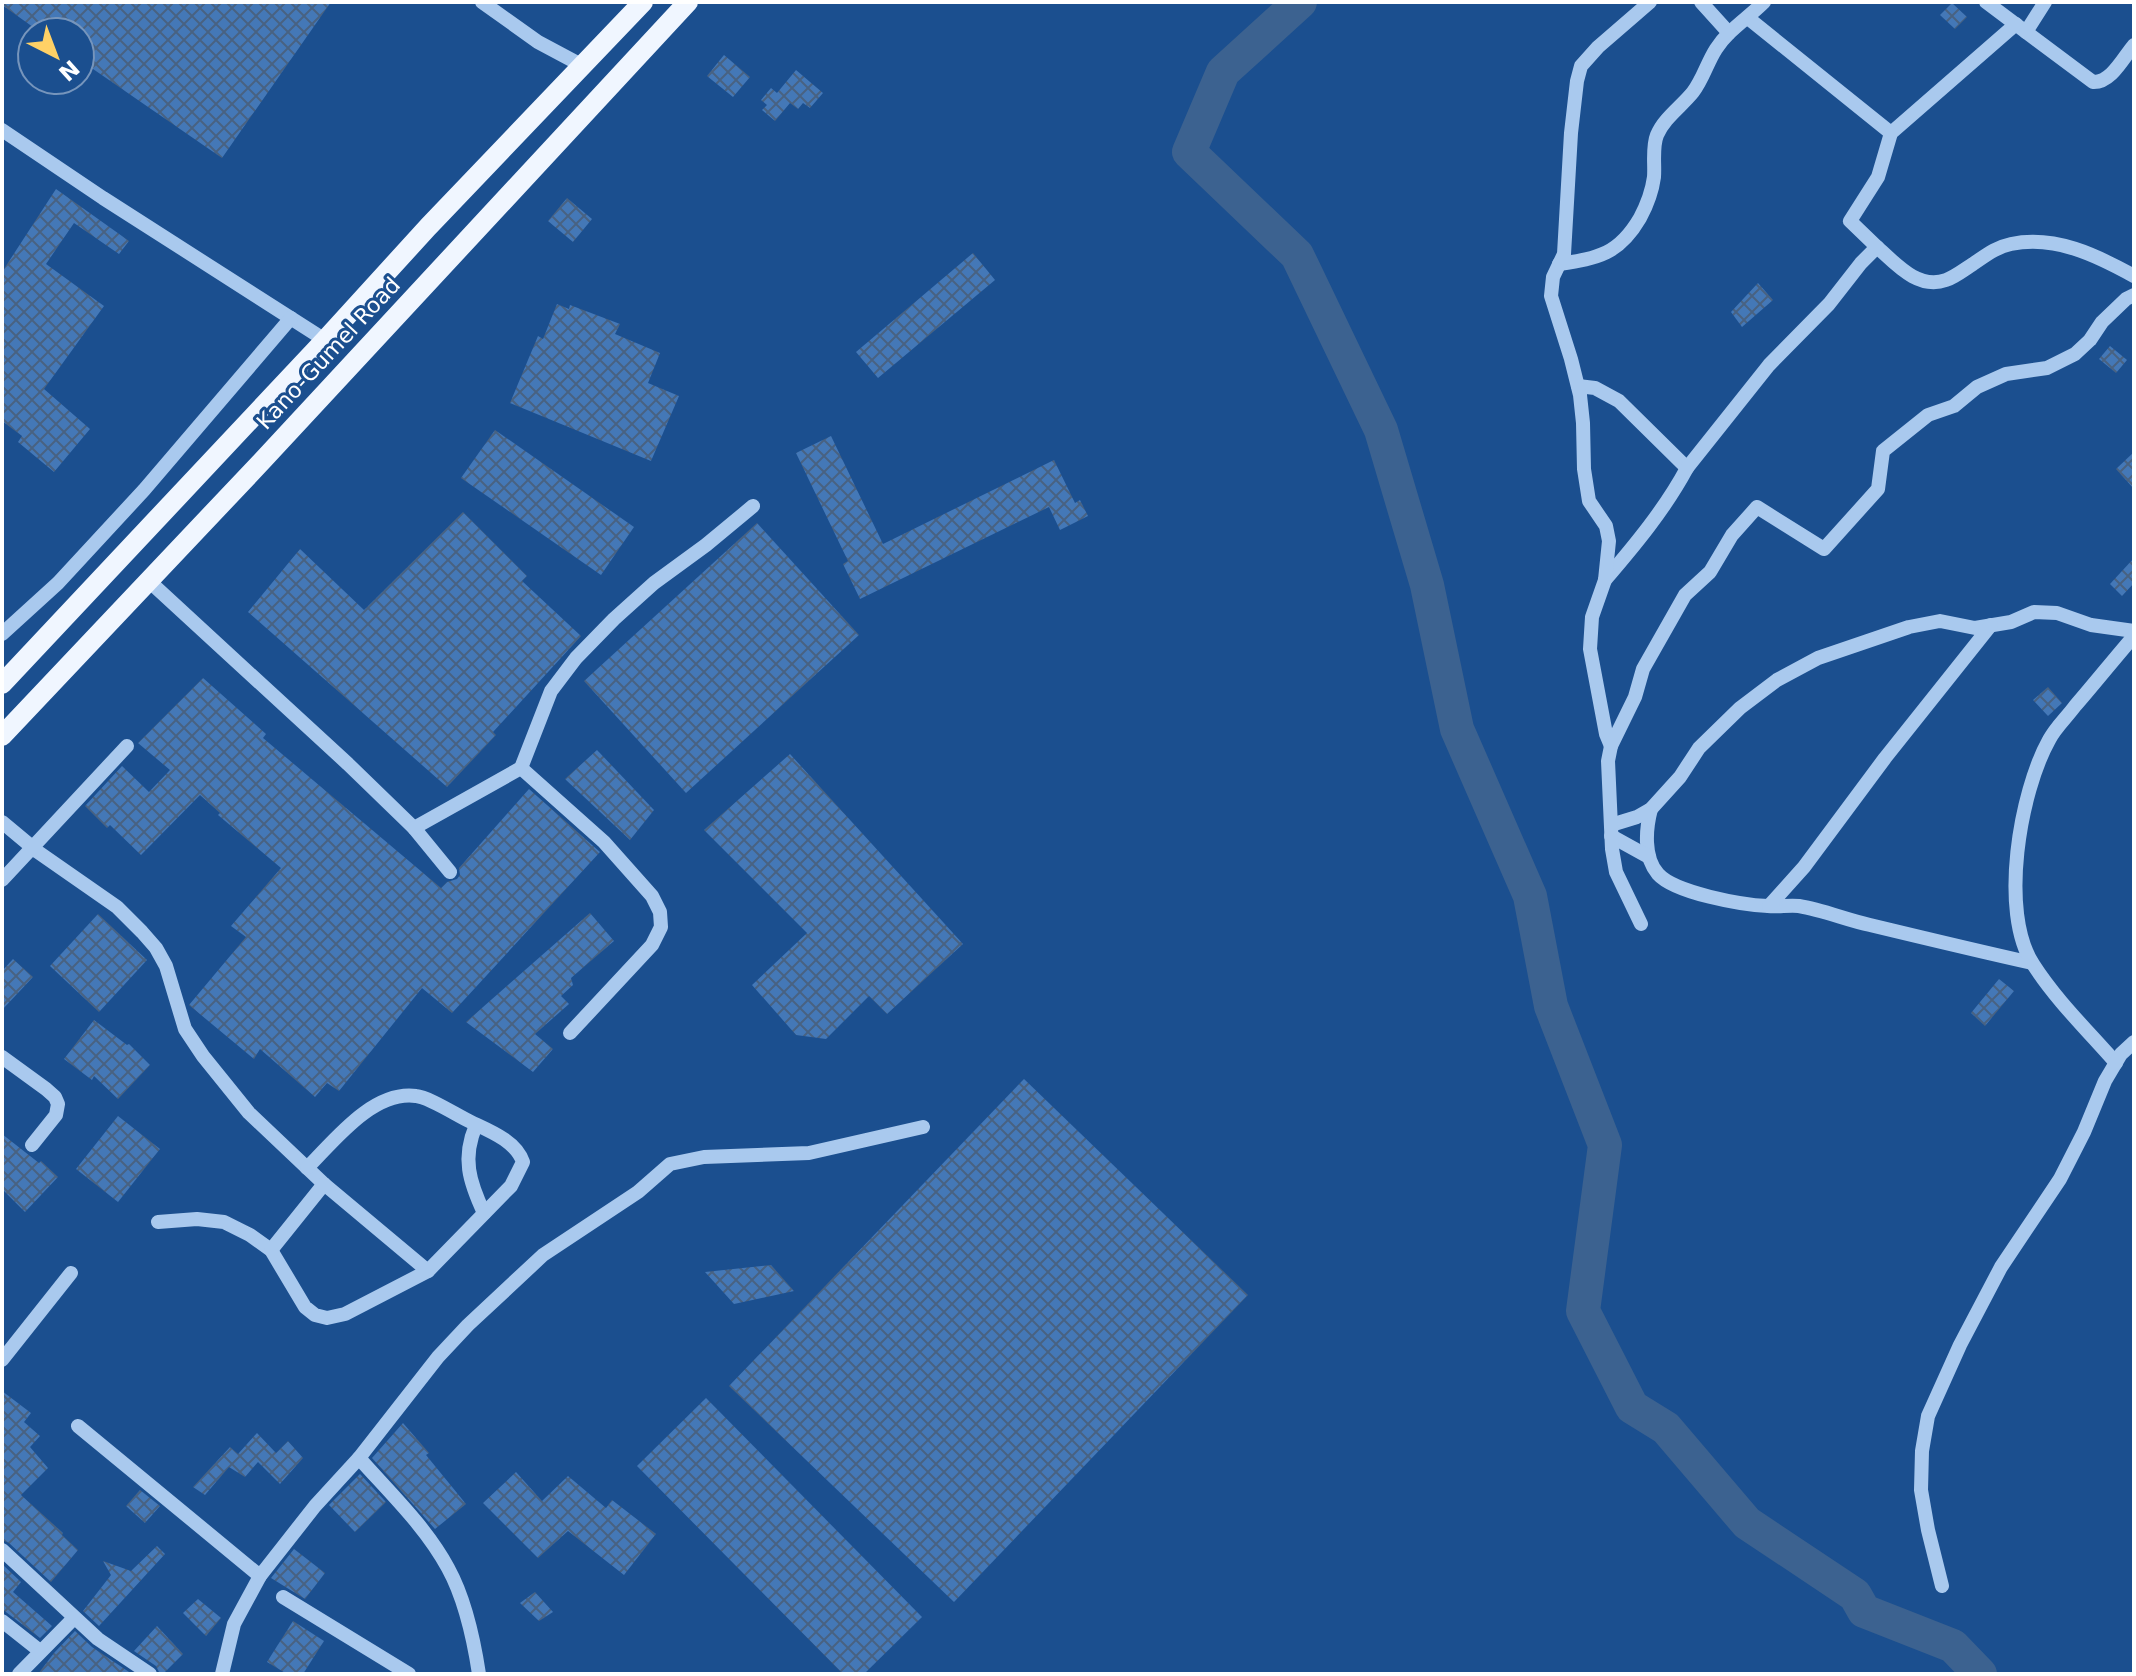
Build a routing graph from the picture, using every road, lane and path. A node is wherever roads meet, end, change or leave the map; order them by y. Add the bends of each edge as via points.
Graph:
1 (482, 2) edge
2 (643, 2) edge
3 (688, 2) edge
4 (1650, 2) edge
5 (1701, 2) edge
6 (1764, 2) edge
7 (1986, 2) edge
8 (2045, 2) edge
9 (1748, 18) junction
10 (2021, 28) junction
11 (1729, 33) junction
12 (2134, 45) edge
13 (583, 66) junction
14 (2, 130) edge
15 (1891, 133) junction
16 (1877, 247) junction
17 (1559, 264) junction
18 (2134, 276) edge
19 (2134, 295) edge
20 (291, 318) junction
21 (325, 340) junction
22 (1578, 386) junction
23 (1687, 468) junction
24 (753, 506) dead end
25 (1605, 580) junction
26 (149, 581) junction
27 (1991, 625) junction
28 (2134, 633) edge
29 (2, 634) edge
30 (2, 684) edge
31 (2, 736) edge
32 (127, 746) dead end
33 (1611, 746) junction
34 (521, 768) junction
35 (1651, 809) junction
36 (7, 826) edge
37 (414, 828) junction
38 (1611, 831) junction
39 (2, 842) edge
40 (32, 846) junction
41 (1649, 857) junction
42 (450, 872) dead end
43 (2, 880) edge
44 (1769, 906) junction
45 (1641, 924) dead end
46 (2032, 963) junction
47 (570, 1033) dead end
48 (2134, 1042) edge
49 (2, 1057) edge
50 (2116, 1063) junction
51 (476, 1125) junction
52 (923, 1127) dead end
53 (32, 1145) dead end
54 (307, 1168) junction
55 (324, 1184) junction
56 (484, 1213) junction
57 (158, 1222) dead end
58 (271, 1250) junction
59 (428, 1271) junction
60 (71, 1273) dead end
61 (2, 1360) edge
62 (78, 1426) dead end
63 (359, 1458) junction
64 (2, 1550) edge
65 (260, 1576) junction
66 (1942, 1586) dead end
67 (283, 1597) dead end
68 (74, 1618) junction
69 (2, 1621) edge
70 (40, 1651) junction
71 (19, 1674) edge
72 (150, 1674) edge
73 (222, 1674) edge
74 (409, 1674) edge
75 (479, 1674) edge

1 - 13 street
2 - 13 main road, Kano-Gumel Road
3 - 26 main road, Kano-Gumel Road
4 - 17 street via 1581,66
5 - 11 street
6 - 9 street
7 - 10 street
8 - 10 street
9 - 11 street
9 - 15 street
10 - 12 street via 2097,83
10 - 15 street
11 - 17 street via 1692,93 1657,135 1650,197 1629,236 1597,257
13 - 21 main road, Kano-Gumel Road
14 - 20 street
15 - 16 street via 1878,177 1850,221
16 - 18 street via 1907,275 1924,281 1945,281 1991,252 2030,242 2097,255
16 - 23 street via 1769,365
17 - 22 street via 1551,296
19 - 33 street via 2075,354 2047,368 2006,374 1977,387 1954,406 1928,415 1883,451 1878,489 1824,549 1757,507 1710,572 1685,595 1643,669
20 - 21 street
20 - 29 street via 144,490 58,583
21 - 30 main road, Kano-Gumel Road
22 - 23 street via 1619,401
22 - 25 street via 1589,501 1606,526 1609,541
23 - 25 street
24 - 34 street via 654,583 576,658 551,691
25 - 33 street via 1592,617 1590,649
26 - 31 main road, Kano-Gumel Road
26 - 37 street
27 - 28 street via 2034,612 2057,613
27 - 35 street via 1975,628 1940,621 1909,627 1818,658 1777,680 1699,748
27 - 44 street
28 - 46 street via 2050,737 2035,767 2015,860 2020,927
32 - 40 street
33 - 38 street
34 - 37 street
34 - 47 street via 604,842 660,912 661,927 652,945
35 - 38 street
35 - 41 street
36 - 39 street
36 - 40 street
37 - 42 street
38 - 41 street
38 - 45 street via 1616,872
40 - 43 street
40 - 54 street via 117,907 149,940 166,966 185,1029 203,1056 249,1113
41 - 44 street via 1657,873 1672,884 1734,903
44 - 46 street via 1797,906
46 - 50 street
48 - 50 street
49 - 53 street via 58,1104 56,1115
50 - 66 street via 2060,1179 2001,1267 1928,1416 1921,1490
51 - 54 street via 417,1096 397,1097 353,1121
51 - 56 street via 467,1157
51 - 56 street via 504,1139 523,1162 511,1186
52 - 63 street via 809,1153 704,1157 670,1164 638,1192 543,1255 488,1305 438,1357
54 - 55 street
55 - 58 street
55 - 59 street
56 - 59 street
57 - 58 street via 224,1222
58 - 59 street via 305,1307 327,1318
60 - 61 street
62 - 65 street
63 - 65 street
63 - 75 street via 418,1524 449,1569
64 - 68 street
65 - 73 street via 234,1624
67 - 74 street
68 - 70 street
68 - 72 street
69 - 70 street
70 - 71 street

